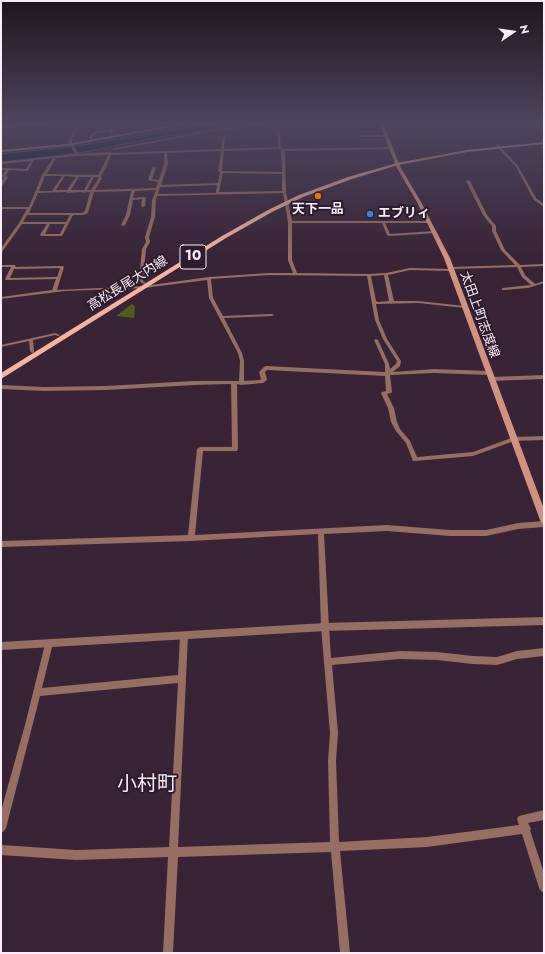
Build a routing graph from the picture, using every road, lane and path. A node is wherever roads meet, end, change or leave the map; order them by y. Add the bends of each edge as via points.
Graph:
1 (11, 168) edge
2 (28, 168) edge
3 (49, 168) edge
4 (103, 168) edge
5 (165, 168) edge
6 (221, 168) edge
7 (284, 168) edge
8 (380, 168) edge
9 (400, 168) edge
10 (517, 168) edge
11 (1, 169) edge
12 (9, 170) junction
13 (145, 172) dead end
14 (222, 172) junction
15 (284, 173) junction
16 (44, 175) junction
17 (2, 176) edge
18 (64, 176) junction
19 (78, 176) junction
20 (93, 176) junction
21 (99, 176) junction
22 (160, 181) junction
23 (468, 181) dead end
24 (105, 184) dead end
25 (125, 184) dead end
26 (138, 184) dead end
27 (206, 184) junction
28 (219, 184) junction
29 (1, 185) edge
30 (158, 188) junction
31 (124, 190) junction
32 (135, 190) junction
33 (92, 191) junction
34 (102, 191) junction
35 (36, 192) junction
36 (53, 192) junction
37 (68, 192) junction
38 (84, 192) junction
39 (284, 192) junction
40 (205, 194) junction
41 (218, 194) junction
42 (155, 196) junction
43 (132, 199) junction
44 (285, 202) junction
45 (143, 206) dead end
46 (544, 206) edge
47 (1, 208) edge
48 (30, 208) junction
49 (26, 214) junction
50 (72, 214) junction
51 (290, 222) junction
52 (383, 222) junction
53 (429, 222) junction
54 (22, 223) junction
55 (48, 223) junction
56 (68, 223) junction
57 (123, 225) dead end
58 (434, 232) junction
59 (3, 246) edge
60 (1, 251) edge
61 (544, 265) edge
62 (1, 266) edge
63 (519, 266) junction
64 (13, 268) junction
65 (451, 269) junction
66 (296, 273) junction
67 (386, 274) junction
68 (369, 275) junction
69 (58, 278) junction
70 (209, 278) junction
71 (544, 282) edge
72 (533, 284) junction
73 (144, 285) junction
74 (136, 287) junction
75 (504, 288) dead end
76 (54, 291) junction
77 (1, 298) edge
78 (373, 301) junction
79 (392, 303) junction
80 (465, 307) junction
81 (272, 315) dead end
82 (221, 317) junction
83 (58, 335) junction
84 (31, 340) junction
85 (376, 340) dead end
86 (1, 346) edge
87 (32, 350) junction
88 (1, 370) edge
89 (388, 373) junction
90 (1, 376) edge
91 (490, 376) junction
92 (544, 377) edge
93 (238, 383) junction
94 (1, 387) edge
95 (544, 438) edge
96 (514, 439) junction
97 (544, 520) edge
98 (544, 524) edge
99 (321, 531) junction
100 (191, 538) junction
101 (1, 544) edge
102 (544, 621) edge
103 (325, 627) junction
104 (184, 636) junction
105 (49, 643) junction
106 (1, 646) edge
107 (544, 652) edge
108 (328, 662) junction
109 (182, 679) junction
110 (37, 692) junction
111 (544, 815) edge
112 (1, 828) edge
113 (526, 829) junction
114 (335, 847) junction
115 (1, 850) edge
116 (174, 852) junction
117 (544, 888) edge
118 (168, 953) edge
119 (345, 953) edge

1 - 12 street
2 - 12 street via 27,170
3 - 16 street
4 - 21 street
5 - 22 street
6 - 14 street
7 - 15 street
8 - 44 main road, 高松長尾大内線 / 10
9 - 53 main road, 太田上町志度線
10 - 46 street via 536,199
11 - 12 street
12 - 17 street
13 - 22 street via 153,170 150,180
14 - 15 street
14 - 28 street
15 - 39 street
16 - 18 street
16 - 35 street
17 - 29 street via 6,177
18 - 19 street
18 - 36 street
19 - 20 street
19 - 37 street
20 - 21 street
20 - 38 street
21 - 33 street via 100,179
22 - 30 street
23 - 63 street via 494,226 503,250
24 - 34 street
25 - 31 street
26 - 32 street
27 - 28 street
27 - 30 street
27 - 40 street
28 - 41 street
30 - 32 street
30 - 42 street
31 - 32 street
31 - 34 street
32 - 43 street
33 - 34 street
33 - 38 street
33 - 50 street via 87,212
35 - 36 street
35 - 48 street
36 - 37 street
37 - 38 street
39 - 41 street
39 - 44 street
40 - 41 street
40 - 42 street
42 - 73 street via 148,242 142,261 141,281
43 - 45 street via 144,198
43 - 57 street
44 - 51 street
44 - 73 main road, 高松長尾大内線 / 10 via 229,232
47 - 48 street
48 - 49 street
49 - 50 street
49 - 54 street
50 - 56 street
51 - 52 street
51 - 66 street via 290,260
52 - 53 street
52 - 58 street via 389,235
53 - 58 main road, 太田上町志度線
54 - 55 street
54 - 59 street
55 - 56 street
55 - 56 street via 42,235 61,235
58 - 65 main road, 太田上町志度線
59 - 60 street
61 - 63 street
62 - 64 street via 14,266
63 - 65 street
63 - 72 street via 523,276
64 - 69 street via 62,267
64 - 69 street via 7,279
65 - 67 street via 410,269
65 - 80 main road, 太田上町志度線
66 - 68 street
66 - 70 street
67 - 68 street
67 - 79 street
68 - 78 street
69 - 76 street
70 - 73 street
70 - 82 street via 211,298
71 - 72 street
72 - 75 street via 528,287
73 - 74 main road, 高松長尾大内線 / 10
73 - 90 main road, 高松長尾大内線 / 10
74 - 76 street
74 - 83 main road, 高松長尾大内線 / 10
76 - 77 street
78 - 79 street
78 - 89 street via 385,339 399,361
79 - 80 street via 418,302
80 - 91 main road, 太田上町志度線
81 - 82 street
82 - 93 street via 240,353 242,361
83 - 84 street
83 - 87 main road, 高松長尾大内線 / 10
84 - 86 street
84 - 87 street
85 - 89 street via 385,357
87 - 88 main road, 高松長尾大内線 / 10
89 - 91 street via 434,371
89 - 93 street via 266,368 262,372 263,381
89 - 96 street via 390,392 384,393 394,422 408,442 415,459 473,454
91 - 92 street
91 - 96 main road, 太田上町志度線
93 - 94 street via 106,388
93 - 100 street via 235,449 200,449
95 - 96 street
96 - 97 main road, 太田上町志度線
98 - 99 street via 518,526 486,533 387,528
99 - 100 street
99 - 103 street
100 - 101 street
102 - 103 street
103 - 104 street
103 - 108 street
104 - 105 street
104 - 109 street
105 - 106 street
105 - 110 street
107 - 108 street via 497,661 400,655
108 - 114 street via 334,733 332,761
109 - 110 street
109 - 116 street
110 - 112 street
111 - 113 street via 522,820
113 - 114 street via 427,842
113 - 117 street
114 - 116 street
114 - 119 street
115 - 116 street via 76,855
116 - 118 street

